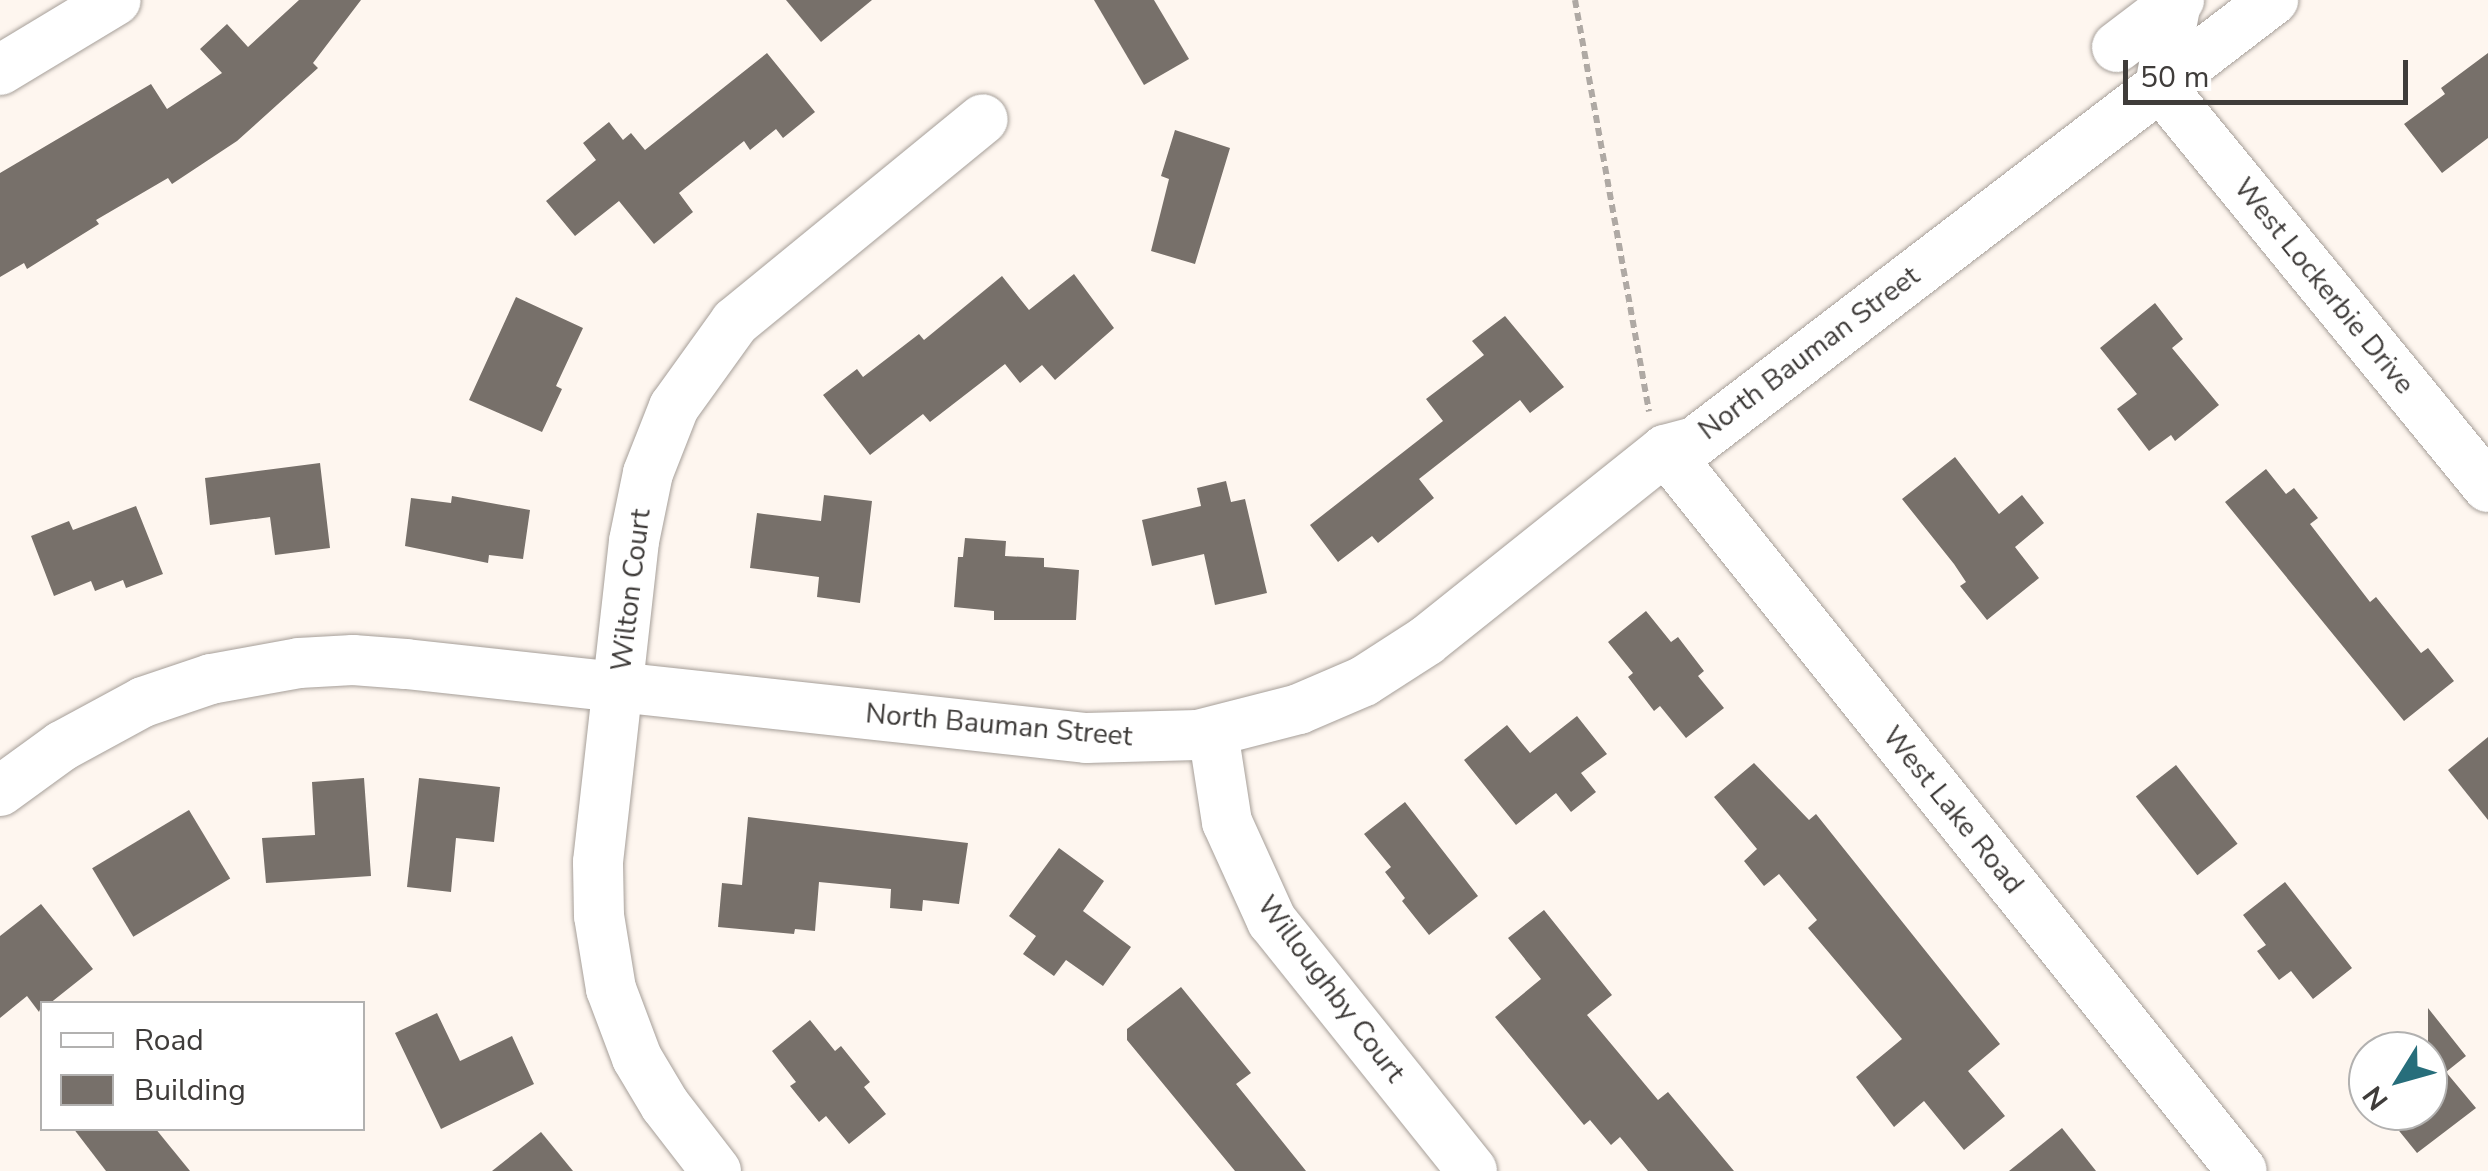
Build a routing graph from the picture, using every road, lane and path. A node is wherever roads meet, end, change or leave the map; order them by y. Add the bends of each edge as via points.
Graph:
1 (116, 0) edge
2 (1575, 0) edge
3 (2273, 0) edge
4 (2178, 1) edge
5 (2117, 47) dead end
6 (0, 70) edge
7 (2160, 86) junction
8 (983, 119) dead end
9 (1651, 437) junction
10 (2488, 487) edge
11 (618, 687) junction
12 (1213, 732) junction
13 (0, 791) edge
14 (716, 1171) edge
15 (1472, 1171) edge
16 (2242, 1171) edge

1 - 6 street
2 - 9 path
3 - 7 street, North Bauman Street
4 - 5 street
4 - 7 street
7 - 9 street, North Bauman Street via 1694,442
7 - 10 street, West Lockerbie Drive
8 - 11 street, Wilton Court via 747,310 702,363 674,408 648,473
9 - 12 street, North Bauman Street via 1410,652 1332,696
9 - 16 street, West Lake Road
11 - 12 street, North Bauman Street via 1086,738
11 - 13 street, North Bauman Street via 353,660 264,668 143,702 62,746
11 - 14 street, Wilton Court via 598,880 611,989 646,1074
12 - 15 street, Willoughby Court via 1227,822 1272,921

